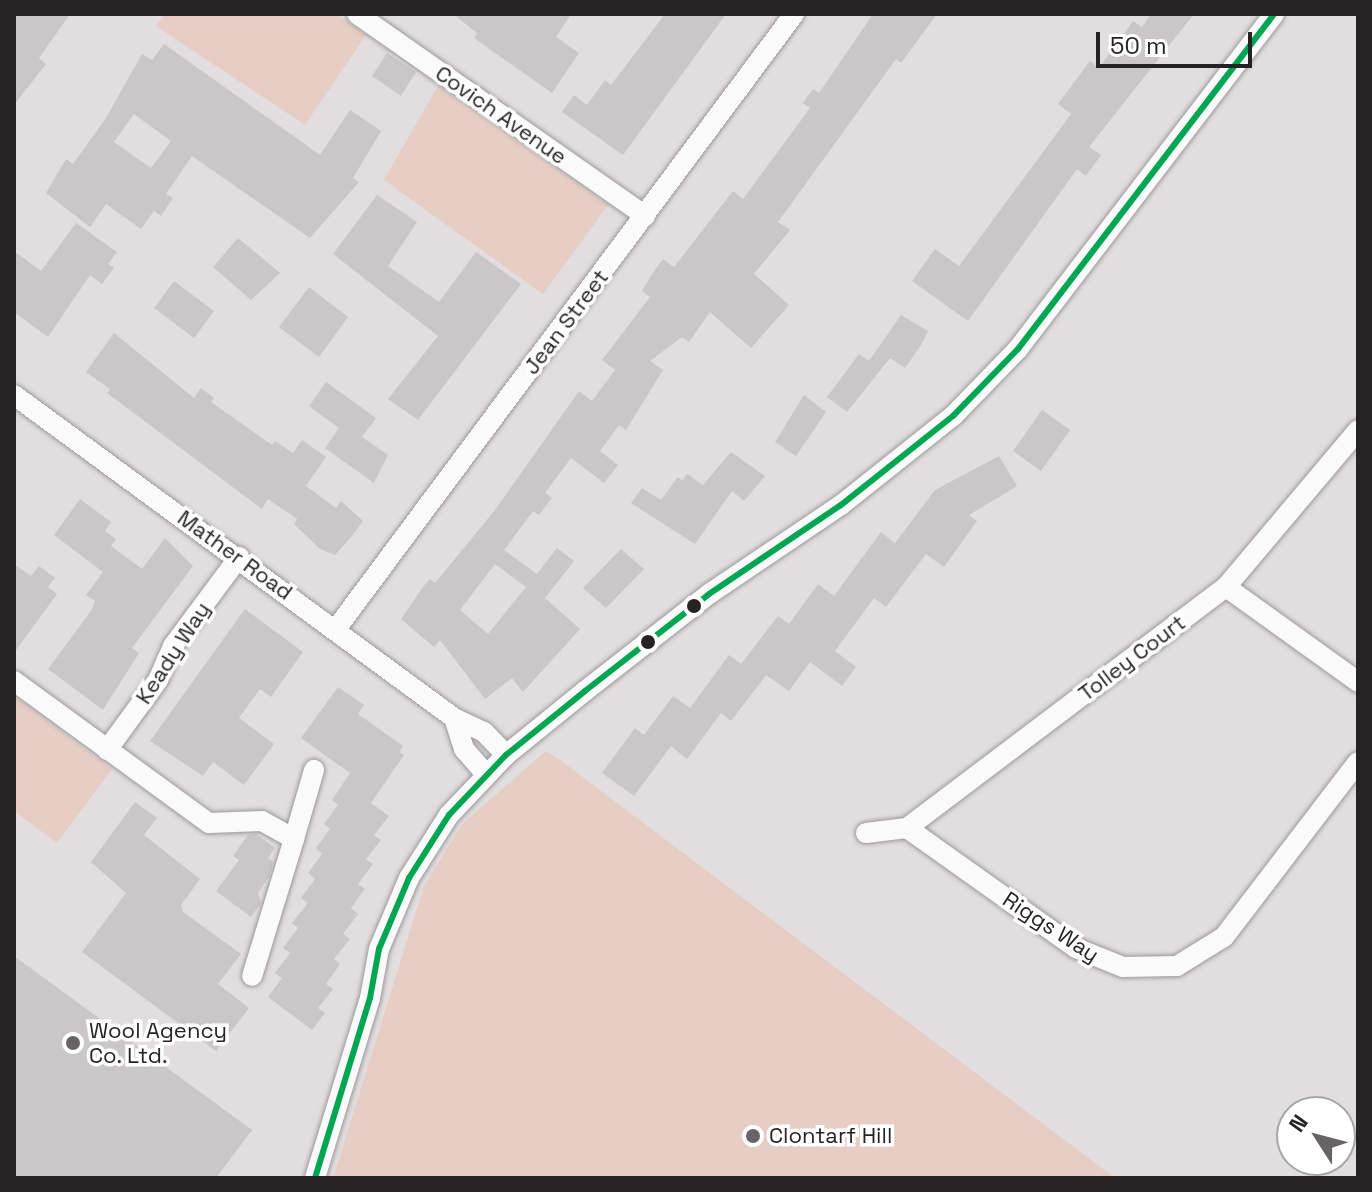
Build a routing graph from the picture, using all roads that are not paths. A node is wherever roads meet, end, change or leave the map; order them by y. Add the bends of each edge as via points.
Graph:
1 (357, 14) edge
2 (794, 14) edge
3 (1274, 14) edge
4 (645, 216) junction
5 (14, 395) edge
6 (1358, 430) edge
7 (239, 557) junction
8 (1226, 587) junction
9 (336, 629) junction
10 (14, 681) edge
11 (1358, 682) edge
12 (454, 718) junction
13 (107, 750) junction
14 (506, 755) junction
15 (1358, 762) edge
16 (314, 770) dead end
17 (486, 774) junction
18 (907, 828) junction
19 (866, 833) dead end
20 (294, 839) junction
21 (252, 976) dead end
22 (315, 1178) edge

1 - 4 street, Covich Avenue
2 - 4 street, Jean Street
3 - 14 street via 1018,349 954,415 841,505 709,594
4 - 9 street, Jean Street
5 - 7 street, Mather Road
6 - 8 street, Tolley Court
7 - 9 street, Mather Road
7 - 13 street, Keady Way via 173,646 158,680
8 - 11 street
8 - 18 street, Tolley Court
9 - 12 street, Mather Road
10 - 13 street
12 - 14 street, Mather Road via 484,732
12 - 17 street via 464,749
13 - 20 street via 209,823 262,821
14 - 17 street
15 - 18 street, Riggs Way via 1224,937 1177,966 1123,967 1076,948
16 - 20 street
17 - 22 street via 428,843 391,918
18 - 19 street
20 - 21 street

